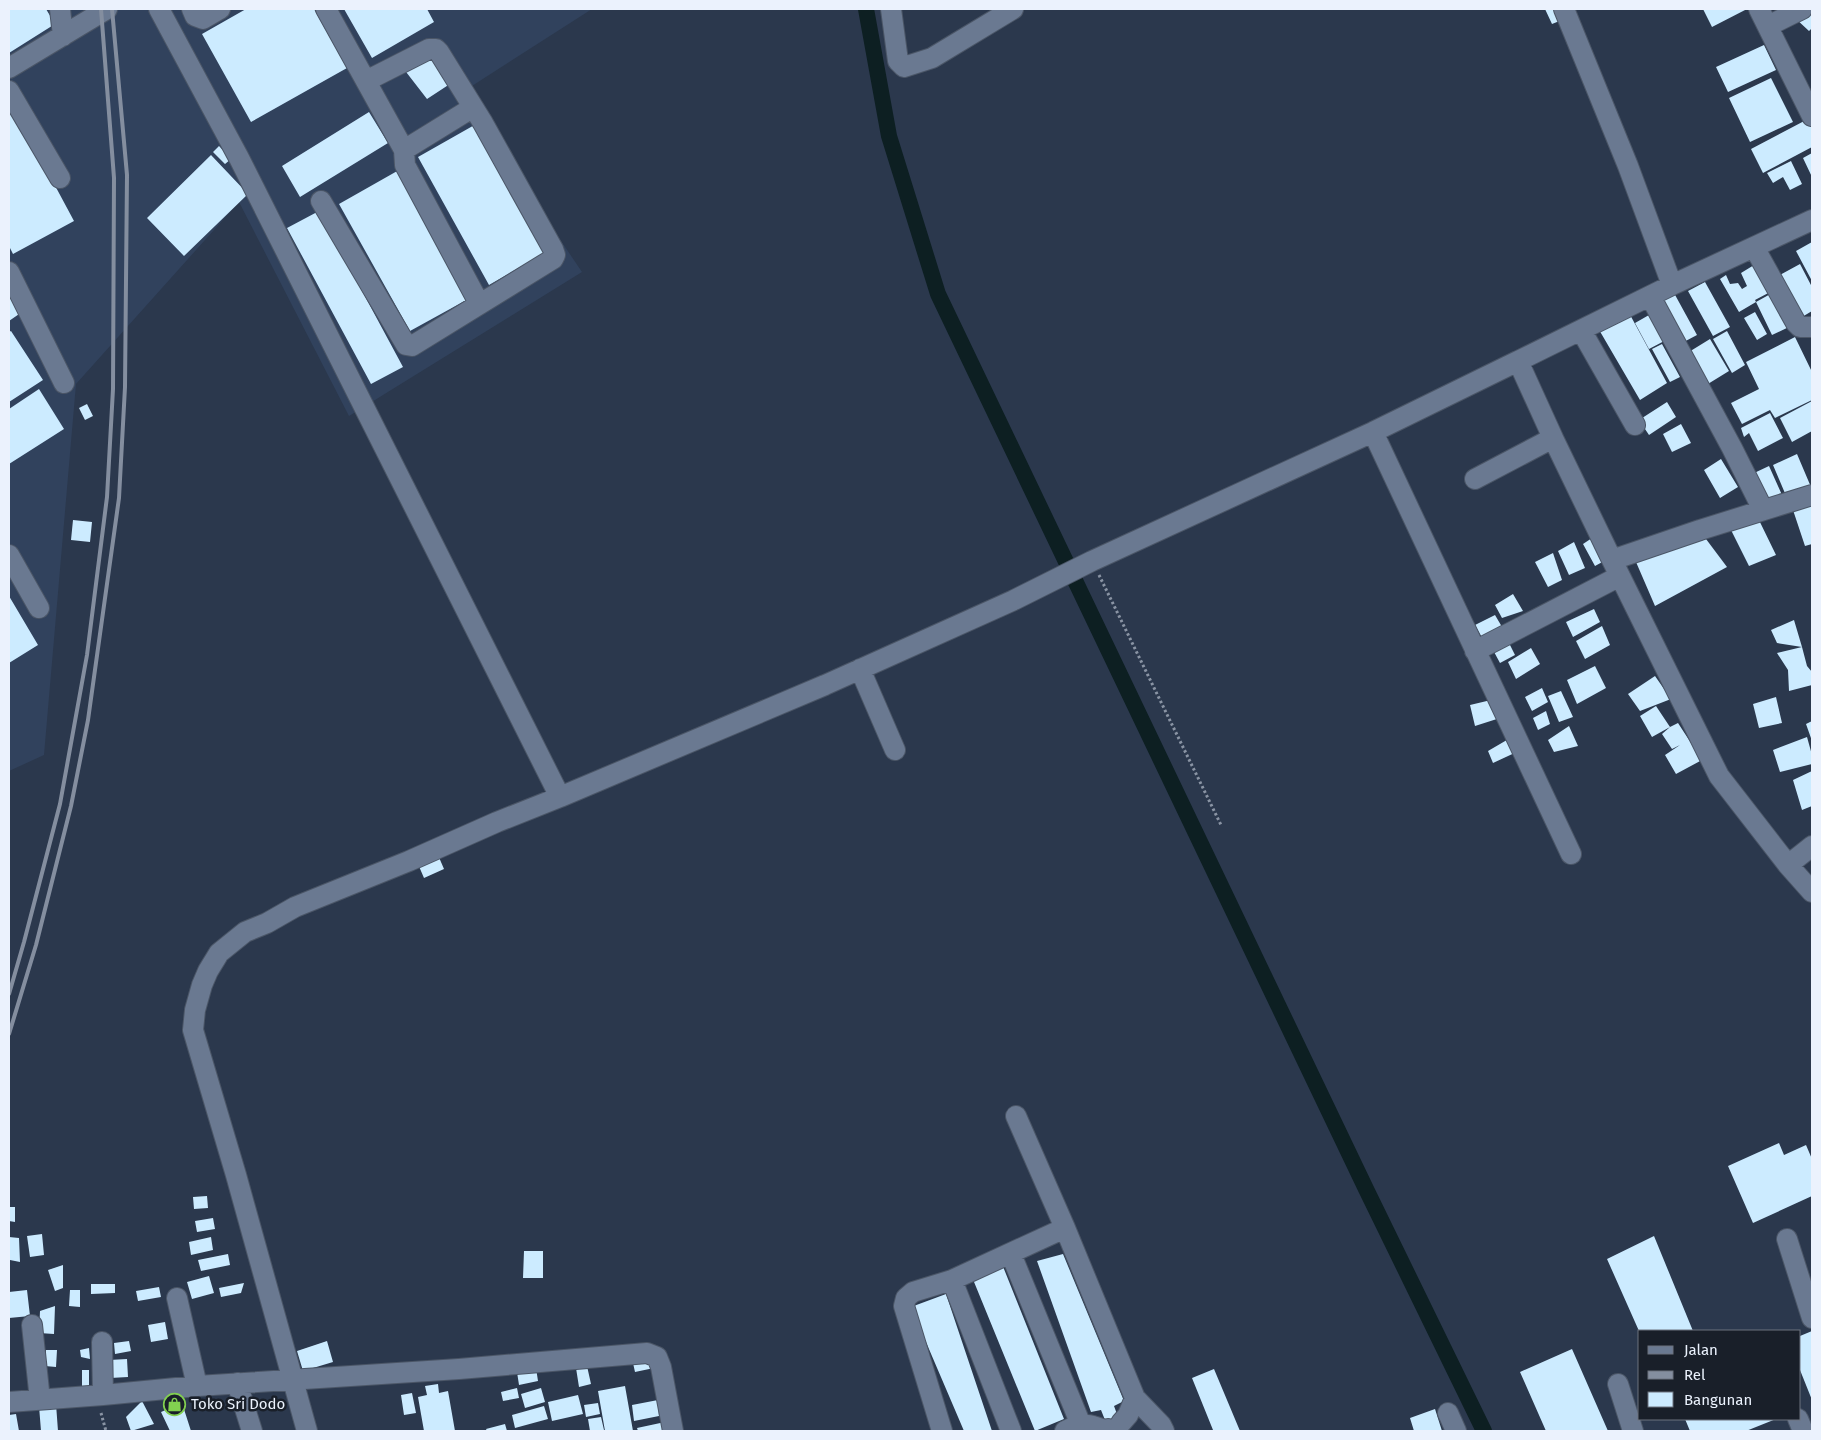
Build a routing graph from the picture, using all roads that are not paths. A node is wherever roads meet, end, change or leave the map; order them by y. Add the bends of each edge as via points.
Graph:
1 (60, 9) edge
2 (107, 9) edge
3 (159, 9) edge
4 (192, 9) edge
5 (220, 9) edge
6 (326, 9) edge
7 (891, 9) edge
8 (1013, 9) edge
9 (1564, 9) edge
10 (1802, 9) edge
11 (1763, 17) edge
12 (63, 36) junction
13 (9, 68) edge
14 (366, 81) junction
15 (9, 91) edge
16 (472, 108) junction
17 (1812, 116) edge
18 (404, 150) junction
19 (60, 178) dead end
20 (320, 201) dead end
21 (1812, 220) edge
22 (1754, 247) junction
23 (9, 272) edge
24 (1672, 285) junction
25 (1650, 296) junction
26 (479, 303) junction
27 (1812, 327) edge
28 (1581, 330) junction
29 (1518, 361) junction
30 (64, 383) dead end
31 (1635, 425) dead end
32 (1373, 432) junction
33 (1553, 438) junction
34 (1475, 479) dead end
35 (1812, 495) edge
36 (1763, 510) junction
37 (9, 555) edge
38 (1616, 568) junction
39 (39, 608) dead end
40 (1475, 651) junction
41 (860, 670) junction
42 (896, 750) dead end
43 (560, 797) junction
44 (1812, 846) edge
45 (1571, 854) dead end
46 (1788, 865) junction
47 (1812, 892) edge
48 (1016, 1116) dead end
49 (1065, 1228) junction
50 (1787, 1239) dead end
51 (1011, 1254) junction
52 (952, 1280) junction
53 (177, 1298) dead end
54 (1812, 1318) edge
55 (32, 1326) dead end
56 (102, 1342) dead end
57 (292, 1379) junction
58 (237, 1383) junction
59 (1618, 1384) dead end
60 (197, 1386) junction
61 (103, 1395) junction
62 (1134, 1398) junction
63 (40, 1400) junction
64 (9, 1402) edge
65 (1448, 1413) dead end
66 (1073, 1428) edge
67 (252, 1431) edge
68 (307, 1431) edge
69 (673, 1431) edge
70 (942, 1431) edge
71 (1011, 1431) edge
72 (1164, 1431) edge
73 (1456, 1431) edge
74 (1633, 1431) edge

1 - 12 street
2 - 12 street
3 - 43 street via 244,167
4 - 5 street via 195,16 203,19
6 - 14 street
7 - 8 street via 898,61 904,66 932,58
9 - 24 street
10 - 11 street
11 - 17 street
12 - 13 street
14 - 16 street via 429,49 436,50
14 - 18 street
15 - 19 street
16 - 18 street
16 - 26 street via 555,255
18 - 26 street via 405,165
20 - 26 street via 406,345 412,346
21 - 22 street
22 - 24 street
22 - 27 street via 1796,323
23 - 30 street
24 - 25 street
25 - 28 street
25 - 36 street
28 - 29 street
28 - 31 street
29 - 32 street
29 - 33 street
32 - 40 street
32 - 41 street
33 - 34 street
33 - 38 street
35 - 36 street
36 - 38 street via 1700,530
37 - 39 street
38 - 40 street
38 - 46 street via 1719,776
40 - 45 street
41 - 42 street
41 - 43 street
43 - 57 street via 295,907 245,932 219,953 208,971 195,1010 193,1030
44 - 46 street
46 - 47 street
48 - 49 street
49 - 51 street
49 - 62 street
50 - 54 street
51 - 52 street
51 - 66 street
52 - 70 street via 913,1292 906,1298 904,1306
52 - 71 street
53 - 60 street
55 - 63 street
56 - 61 street
57 - 58 street
57 - 68 street
57 - 69 street via 647,1353 658,1357
58 - 60 street
58 - 67 street
59 - 74 street
60 - 61 street
61 - 63 street
62 - 66 street via 1128,1415 1114,1426 1104,1430 1090,1425
62 - 72 street
63 - 64 street
65 - 73 street

